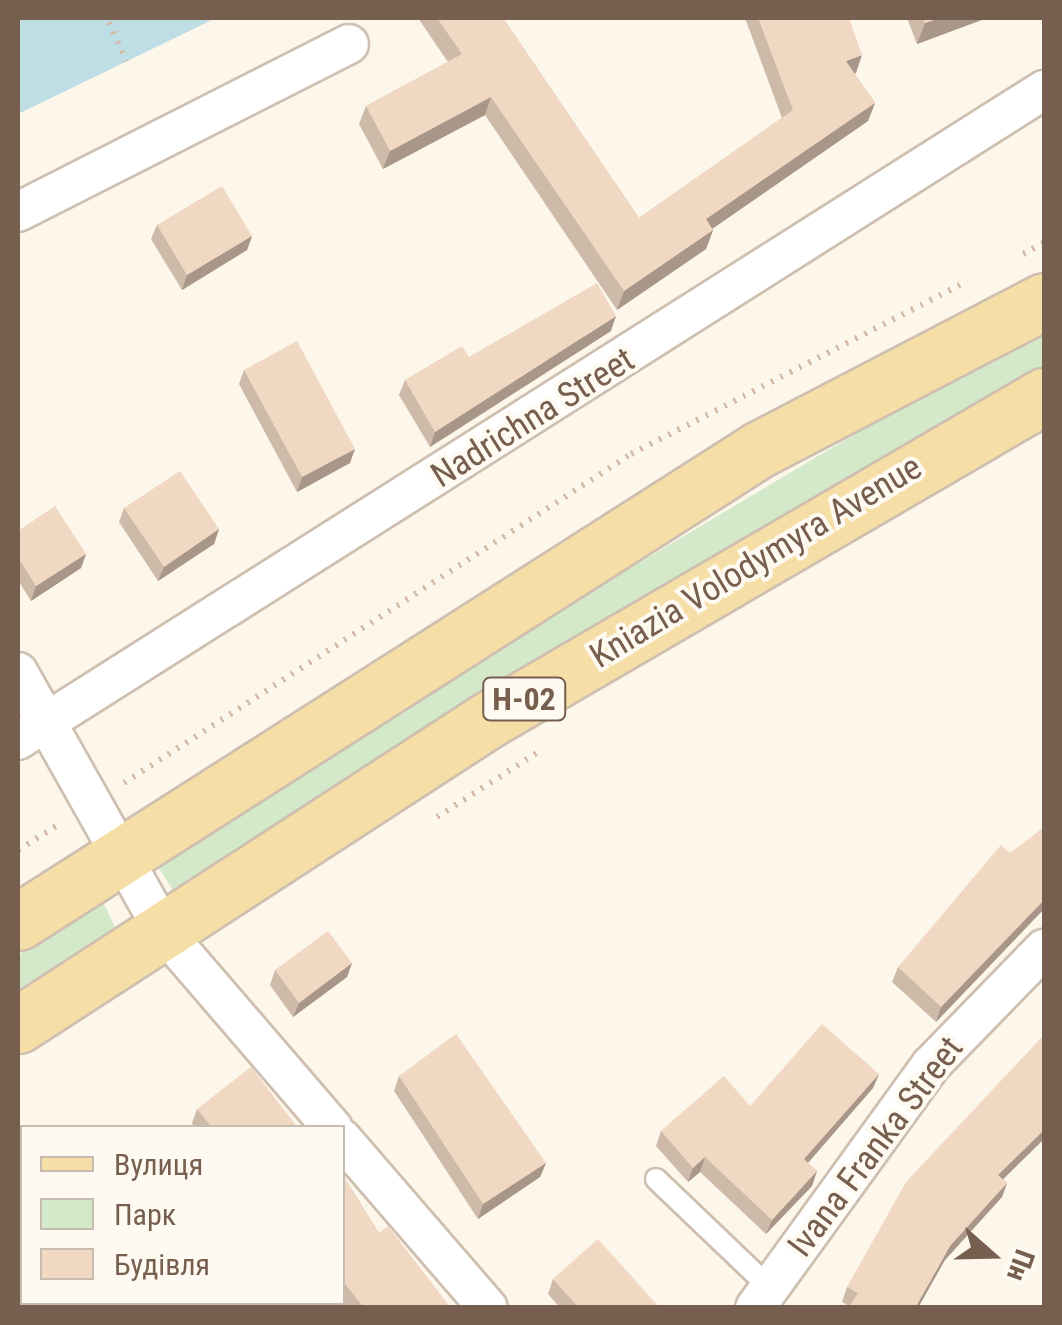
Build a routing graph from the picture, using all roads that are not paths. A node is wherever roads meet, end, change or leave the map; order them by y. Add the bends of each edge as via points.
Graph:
1 (349, 44) dead end
2 (1044, 90) edge
3 (18, 212) edge
4 (1028, 280) edge
5 (1044, 396) edge
6 (18, 672) edge
7 (33, 730) edge
8 (118, 858) junction
9 (18, 922) edge
10 (165, 934) junction
11 (1044, 949) edge
12 (18, 1026) edge
13 (330, 1125) edge
14 (345, 1141) edge
15 (656, 1179) dead end
16 (762, 1297) edge
17 (488, 1308) edge

1 - 3 street
2 - 7 street, Nadrichna Street
4 - 8 main road, Н-02
5 - 10 main road, Kniazia Volodymyra Avenue / Н-02 via 488,720
6 - 7 street
7 - 8 street
8 - 9 main road, Н-02
8 - 10 street
10 - 12 main road, Kniazia Volodymyra Avenue / Н-02
10 - 13 street
11 - 16 street, Ivana Franka Street via 930,1064
14 - 17 street
15 - 16 lane

